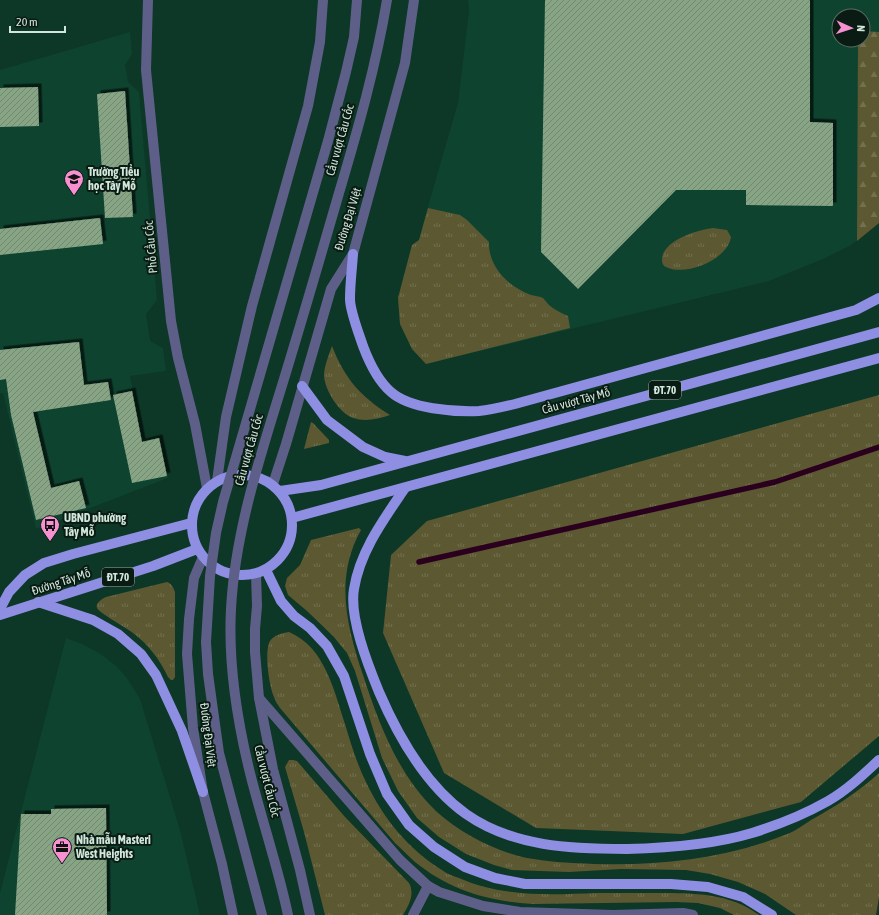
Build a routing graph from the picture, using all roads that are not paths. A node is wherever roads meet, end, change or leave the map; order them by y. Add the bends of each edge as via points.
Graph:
1 (148, 0) edge
2 (323, 0) edge
3 (357, 0) edge
4 (387, 0) edge
5 (414, 0) edge
6 (353, 254) junction
7 (879, 298) edge
8 (879, 332) edge
9 (879, 358) edge
10 (302, 386) junction
11 (407, 462) junction
12 (217, 481) junction
13 (207, 488) junction
14 (276, 488) junction
15 (405, 488) junction
16 (292, 518) junction
17 (192, 523) junction
18 (200, 553) junction
19 (266, 570) junction
20 (256, 574) junction
21 (38, 602) junction
22 (0, 609) edge
23 (0, 615) edge
24 (258, 698) junction
25 (879, 760) edge
26 (203, 792) junction
27 (428, 886) junction
28 (233, 915) edge
29 (262, 915) edge
30 (288, 915) edge
31 (310, 915) edge
32 (413, 915) edge
33 (693, 915) edge
34 (772, 915) edge

1 - 13 street, Phố Cầu Cốc via 146,70 171,321
2 - 12 street via 320,42 308,106 252,306 226,416
3 - 29 street, Cầu vượt Cầu Cốc, bridge via 354,37 346,72 223,502 210,576 207,666 219,753
4 - 30 street, Cầu vượt Cầu Cốc, bridge via 372,74 349,158 250,496 234,574 231,611 234,695 250,772
5 - 6 street, Đường Đại Việt via 405,63
6 - 7 main road via 350,301 360,336 378,376 391,392 407,401 426,408 444,410 479,411 515,404 856,310
6 - 10 street, Đường Đại Việt via 330,289
8 - 11 main road, Cầu vượt Tây Mỗ / ĐT.70
9 - 15 main road, ĐT.70
10 - 11 main road via 327,420 363,447 385,457
10 - 14 street, Đường Đại Việt
11 - 14 main road, Cầu vượt Tây Mỗ / ĐT.70 via 321,485
12 - 13 main road
12 - 14 main road via 230,475 245,474 260,477
13 - 17 main road via 199,498
14 - 16 main road via 288,504
15 - 16 main road, ĐT.70
15 - 25 main road via 380,524 360,566 354,591 355,613 371,671 403,740 422,770 441,793 472,818 513,837 561,847 656,849 688,846 752,833 794,817 828,800 857,781
16 - 19 main road via 292,533 287,548
17 - 18 main road via 192,532
17 - 22 main road, Đường Tây Mỗ via 44,563 25,575 9,592
18 - 20 main road via 221,571 238,575
18 - 21 main road, Đường Tây Mỗ / ĐT.70
18 - 26 street, Đường Đại Việt via 194,578 187,654 193,728
19 - 20 main road
19 - 34 main road via 281,601 327,646 344,676 370,754 387,794 409,825 434,847 465,867 495,878 525,884 671,884 708,887 743,897
20 - 24 street via 254,652
21 - 23 main road, Đường Tây Mỗ / ĐT.70
21 - 26 main road via 93,620 118,634 140,654 156,675 182,731
24 - 27 street via 400,860
24 - 31 street
26 - 28 street, Đường Đại Việt
27 - 32 street
27 - 33 street via 482,906 520,912

